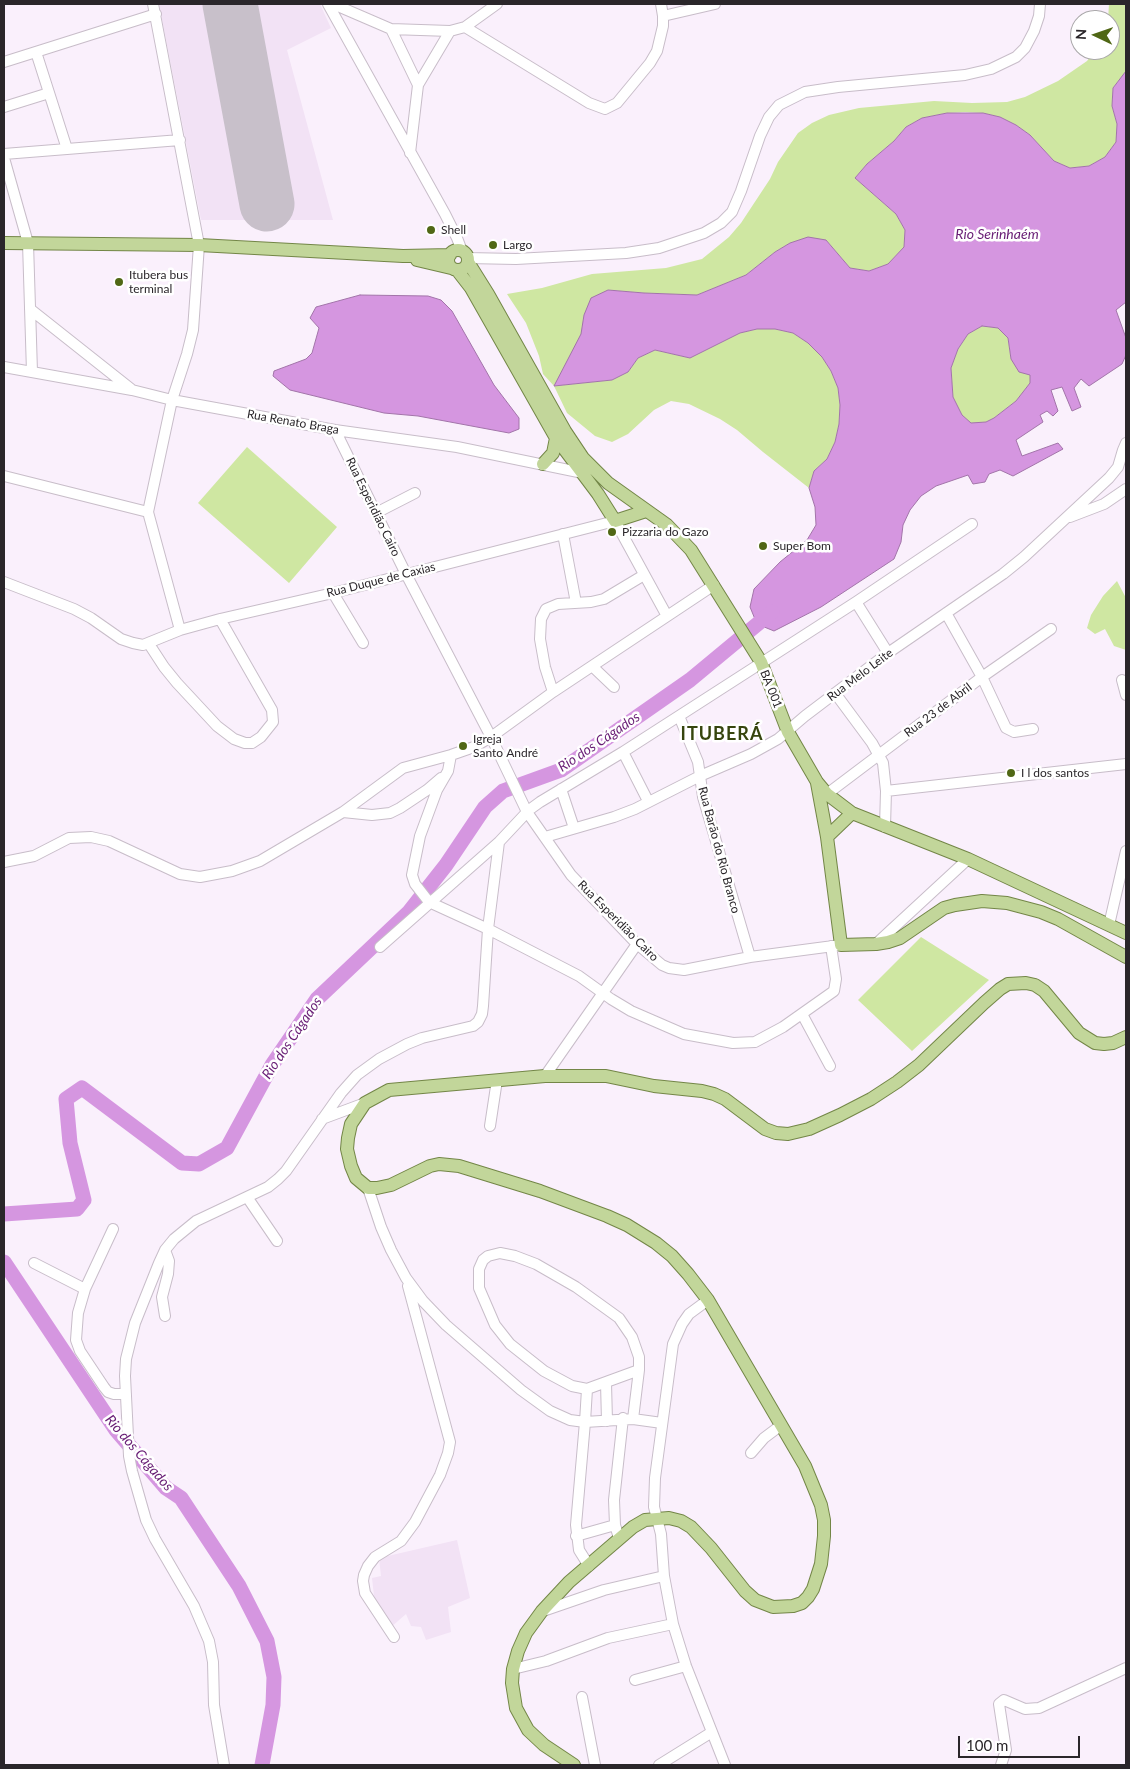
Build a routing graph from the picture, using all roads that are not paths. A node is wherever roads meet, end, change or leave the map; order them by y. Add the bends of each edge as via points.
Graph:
1 (328, 4) edge
2 (333, 4) edge
3 (497, 4) edge
4 (661, 4) edge
5 (715, 4) edge
6 (1040, 4) edge
7 (154, 9) edge
8 (663, 16) junction
9 (465, 27) junction
10 (391, 29) junction
11 (450, 31) junction
12 (36, 52) junction
13 (4, 62) edge
14 (418, 85) junction
15 (50, 93) junction
16 (4, 107) edge
17 (180, 140) junction
18 (67, 149) junction
19 (410, 153) junction
20 (4, 154) edge
21 (4, 158) edge
22 (4, 243) edge
23 (28, 243) junction
24 (199, 245) junction
25 (403, 256) junction
26 (462, 256) junction
27 (454, 269) junction
28 (30, 309) junction
29 (4, 367) edge
30 (32, 372) junction
31 (132, 390) junction
32 (172, 400) junction
33 (335, 430) junction
34 (556, 438) junction
35 (1126, 444) edge
36 (543, 464) junction
37 (583, 473) junction
38 (4, 476) edge
39 (1126, 489) edge
40 (415, 493) dead end
41 (646, 510) junction
42 (148, 512) junction
43 (376, 513) junction
44 (1067, 518) junction
45 (614, 520) junction
46 (972, 524) dead end
47 (563, 534) junction
48 (406, 574) junction
49 (644, 574) junction
50 (4, 582) edge
51 (714, 586) junction
52 (333, 593) junction
53 (856, 602) junction
54 (576, 603) junction
55 (946, 613) junction
56 (667, 616) junction
57 (220, 619) junction
58 (180, 630) junction
59 (1051, 630) dead end
60 (363, 643) dead end
61 (149, 644) junction
62 (888, 653) junction
63 (759, 660) junction
64 (593, 667) junction
65 (982, 677) junction
66 (1122, 680) dead end
67 (614, 687) dead end
68 (553, 692) junction
69 (835, 693) junction
70 (1126, 695) edge
71 (679, 716) junction
72 (1033, 729) dead end
73 (788, 732) junction
74 (492, 741) junction
75 (623, 752) junction
76 (879, 754) junction
77 (450, 755) junction
78 (1126, 764) edge
79 (448, 771) junction
80 (700, 776) junction
81 (817, 782) junction
82 (561, 789) junction
83 (886, 791) junction
84 (827, 794) junction
85 (648, 801) junction
86 (343, 812) junction
87 (527, 812) junction
88 (852, 813) junction
89 (886, 827) junction
90 (574, 828) junction
91 (545, 837) junction
92 (827, 837) junction
93 (499, 842) junction
94 (1126, 851) edge
95 (968, 860) junction
96 (4, 862) edge
97 (1125, 866) edge
98 (428, 901) junction
99 (1109, 925) junction
100 (488, 929) junction
101 (1126, 933) edge
102 (636, 944) junction
103 (876, 944) junction
104 (836, 946) junction
105 (380, 947) dead end
106 (750, 957) junction
107 (1126, 957) edge
108 (604, 993) junction
109 (802, 1014) junction
110 (1126, 1037) edge
111 (830, 1066) dead end
112 (544, 1076) junction
113 (497, 1080) junction
114 (365, 1102) junction
115 (322, 1119) junction
116 (490, 1126) dead end
117 (368, 1188) junction
118 (247, 1197) junction
119 (113, 1229) dead end
120 (277, 1242) dead end
121 (166, 1250) junction
122 (34, 1263) dead end
123 (406, 1278) junction
124 (85, 1289) junction
125 (708, 1300) junction
126 (165, 1316) dead end
127 (639, 1370) junction
128 (606, 1383) junction
129 (586, 1389) junction
130 (126, 1394) junction
131 (623, 1418) junction
132 (634, 1419) junction
133 (606, 1420) junction
134 (586, 1422) junction
135 (662, 1423) junction
136 (780, 1426) junction
137 (751, 1453) dead end
138 (657, 1518) junction
139 (615, 1525) junction
140 (576, 1536) junction
141 (619, 1538) junction
142 (589, 1566) junction
143 (664, 1576) junction
144 (542, 1611) junction
145 (672, 1624) junction
146 (394, 1637) dead end
147 (686, 1666) junction
148 (1126, 1668) edge
149 (514, 1669) junction
150 (635, 1680) dead end
151 (582, 1698) dead end
152 (712, 1732) junction
153 (224, 1765) edge
154 (574, 1765) edge
155 (595, 1765) edge
156 (659, 1765) edge
157 (725, 1765) edge
158 (1000, 1765) edge

1 - 19 street
2 - 10 street
3 - 9 street
4 - 8 street
5 - 8 street
6 - 26 street via 1034,31 1025,48 1016,58 991,69 805,92 780,105 769,117 760,136 732,212 704,233 642,251 516,258
7 - 12 street
7 - 17 street
8 - 9 street via 659,44 653,57 618,103 605,109 589,103
9 - 11 street
10 - 11 street
10 - 14 street
11 - 14 street
12 - 13 street
12 - 15 street
14 - 19 street
15 - 16 street
15 - 18 street
17 - 18 street
17 - 24 street
18 - 20 street
19 - 26 street via 446,214 458,238
21 - 23 street
22 - 23 main road
23 - 24 main road
23 - 28 street
24 - 25 main road
24 - 32 street via 193,330
25 - 26 main road
25 - 27 main road
26 - 27 main road via 462,269
26 - 41 main road, BA 001 via 488,294 583,458 608,483
27 - 34 main road via 471,288
28 - 30 street
28 - 31 street
29 - 30 street, Rua Renato Braga
30 - 31 street, Rua Renato Braga
31 - 32 street, Rua Renato Braga
32 - 33 street, Rua Renato Braga
32 - 42 street
33 - 36 street, Rua Renato Braga via 457,447
33 - 43 street, Rua Esperidião Cairo
34 - 36 main road via 553,453
34 - 37 main road
35 - 44 street, Rua Melo Leite via 1115,471
36 - 37 street, Rua Renato Braga
37 - 45 main road
38 - 42 street
39 - 44 street via 1104,504
40 - 43 street
41 - 45 main road
41 - 51 main road, BA 001 via 685,543
42 - 58 street
43 - 48 street, Rua Esperidião Cairo
44 - 55 street, Rua Melo Leite via 1003,574
45 - 47 street, Rua Duque de Caxias
45 - 49 street
46 - 53 street
47 - 48 street, Rua Duque de Caxias
47 - 54 street
48 - 52 street, Rua Duque de Caxias
48 - 74 street, Rua Esperidião Cairo
49 - 54 street via 604,599
49 - 56 street
50 - 61 street via 74,609 121,639 133,644
51 - 56 street
51 - 63 main road, BA 001
52 - 57 street, Rua Duque de Caxias
52 - 60 street
53 - 62 street
53 - 63 street
54 - 68 street via 549,607 541,619 541,647
55 - 62 street, Rua Melo Leite
55 - 65 street
56 - 64 street
57 - 58 street, Rua Duque de Caxias
57 - 61 street via 272,710 273,722 252,743 234,740 218,726 164,668
58 - 61 street, Rua Duque de Caxias
59 - 65 street, Rua 23 de Abril
62 - 69 street, Rua Melo Leite
63 - 71 street
63 - 73 main road, BA 001
64 - 67 street
64 - 68 street
65 - 72 street via 1006,728 1014,732
65 - 76 street, Rua 23 de Abril
66 - 70 street
68 - 74 street
69 - 73 street, Rua Melo Leite
69 - 76 street
71 - 75 street
71 - 80 street, Rua Barão do Rio Branco via 696,754
73 - 80 street, Rua Melo Leite via 751,754
73 - 81 main road, BA 001
74 - 77 street
74 - 87 street, Rua Esperidião Cairo
75 - 82 street
75 - 85 street
76 - 83 street
76 - 84 street, Rua 23 de Abril
77 - 79 street
77 - 86 street via 403,768
78 - 83 street
79 - 86 street via 427,790 390,813
79 - 98 street via 437,790 420,836 412,875 414,884
80 - 85 street, Rua Melo Leite
80 - 106 street, Rua Barão do Rio Branco via 703,797
81 - 84 main road
81 - 92 main road
82 - 87 street
82 - 90 street
83 - 89 street
84 - 88 main road
85 - 90 street, Rua Melo Leite via 614,817
86 - 96 street via 260,862 200,877 180,874 109,841 91,837 69,838 34,856
87 - 91 street, Rua Esperidião Cairo
87 - 93 street
88 - 89 main road
88 - 92 main road
89 - 95 main road
90 - 91 street, Rua Melo Leite
91 - 102 street, Rua Esperidião Cairo via 571,875
92 - 104 main road
93 - 98 street
93 - 100 street
94 - 97 street
95 - 99 main road
95 - 103 street
97 - 99 street
98 - 100 street
98 - 105 street
99 - 101 main road
100 - 108 street via 579,976
100 - 115 street via 483,1006 478,1022 422,1038 379,1059 357,1075
102 - 106 street, Rua Esperidião Cairo via 662,965 676,970
102 - 108 street
103 - 104 main road
103 - 107 main road via 900,938 944,908 982,901 1007,903 1042,912
104 - 106 street, Rua Esperidião Cairo
104 - 109 street via 834,991
108 - 109 street via 631,1011 684,1034 732,1043 755,1042
108 - 112 street
109 - 111 street
110 - 112 main road via 1104,1044 1095,1042 1079,1033 1040,988 1026,982 1008,984 919,1066 897,1082 840,1115 809,1129 788,1134 765,1128 725,1099 702,1091 606,1076
112 - 113 main road
113 - 114 main road via 389,1090
113 - 116 street
114 - 115 street
114 - 117 main road via 351,1124 347,1149 356,1178
115 - 118 street via 286,1171
117 - 123 street via 381,1227
117 - 125 main road via 391,1185 430,1166 450,1164 540,1191 607,1216 656,1243 688,1274
118 - 120 street
118 - 121 street via 196,1221 183,1230
119 - 124 street
121 - 126 street via 168,1274 162,1297
121 - 130 street via 135,1323 126,1359
122 - 124 street
123 - 134 street via 446,1325 521,1390 562,1417
123 - 146 street via 450,1442 440,1475 415,1522 401,1541 376,1557 364,1575 365,1593
124 - 130 street via 76,1327 80,1351 108,1392
125 - 135 street via 689,1314 673,1344
125 - 136 main road
127 - 128 street
127 - 129 street via 637,1347 626,1327 584,1292 552,1272 515,1256 494,1254 483,1260 479,1269 479,1288 502,1335 544,1371 572,1386
127 - 132 street
128 - 129 street
128 - 133 street
129 - 134 street
130 - 153 street via 129,1456 146,1520 194,1606 209,1642 214,1705
131 - 132 street
131 - 133 street
131 - 139 street via 614,1500
132 - 135 street
133 - 134 street
134 - 140 street
135 - 138 street via 654,1495
136 - 137 street
136 - 138 main road via 815,1487 824,1520 821,1564 813,1589 802,1603 783,1608 755,1600 691,1526 669,1518
138 - 141 main road via 644,1520
138 - 143 street
139 - 140 street
139 - 141 street
140 - 142 street
141 - 142 main road
142 - 144 main road
143 - 144 street via 604,1590
143 - 145 street
144 - 149 main road via 526,1632
145 - 147 street
145 - 149 street via 608,1638
147 - 150 street
147 - 152 street
148 - 158 street via 1039,1708 1025,1709 1004,1700 999,1704 1006,1750
149 - 154 main road via 514,1697 521,1719 535,1737
151 - 155 street
152 - 156 street
152 - 157 street

